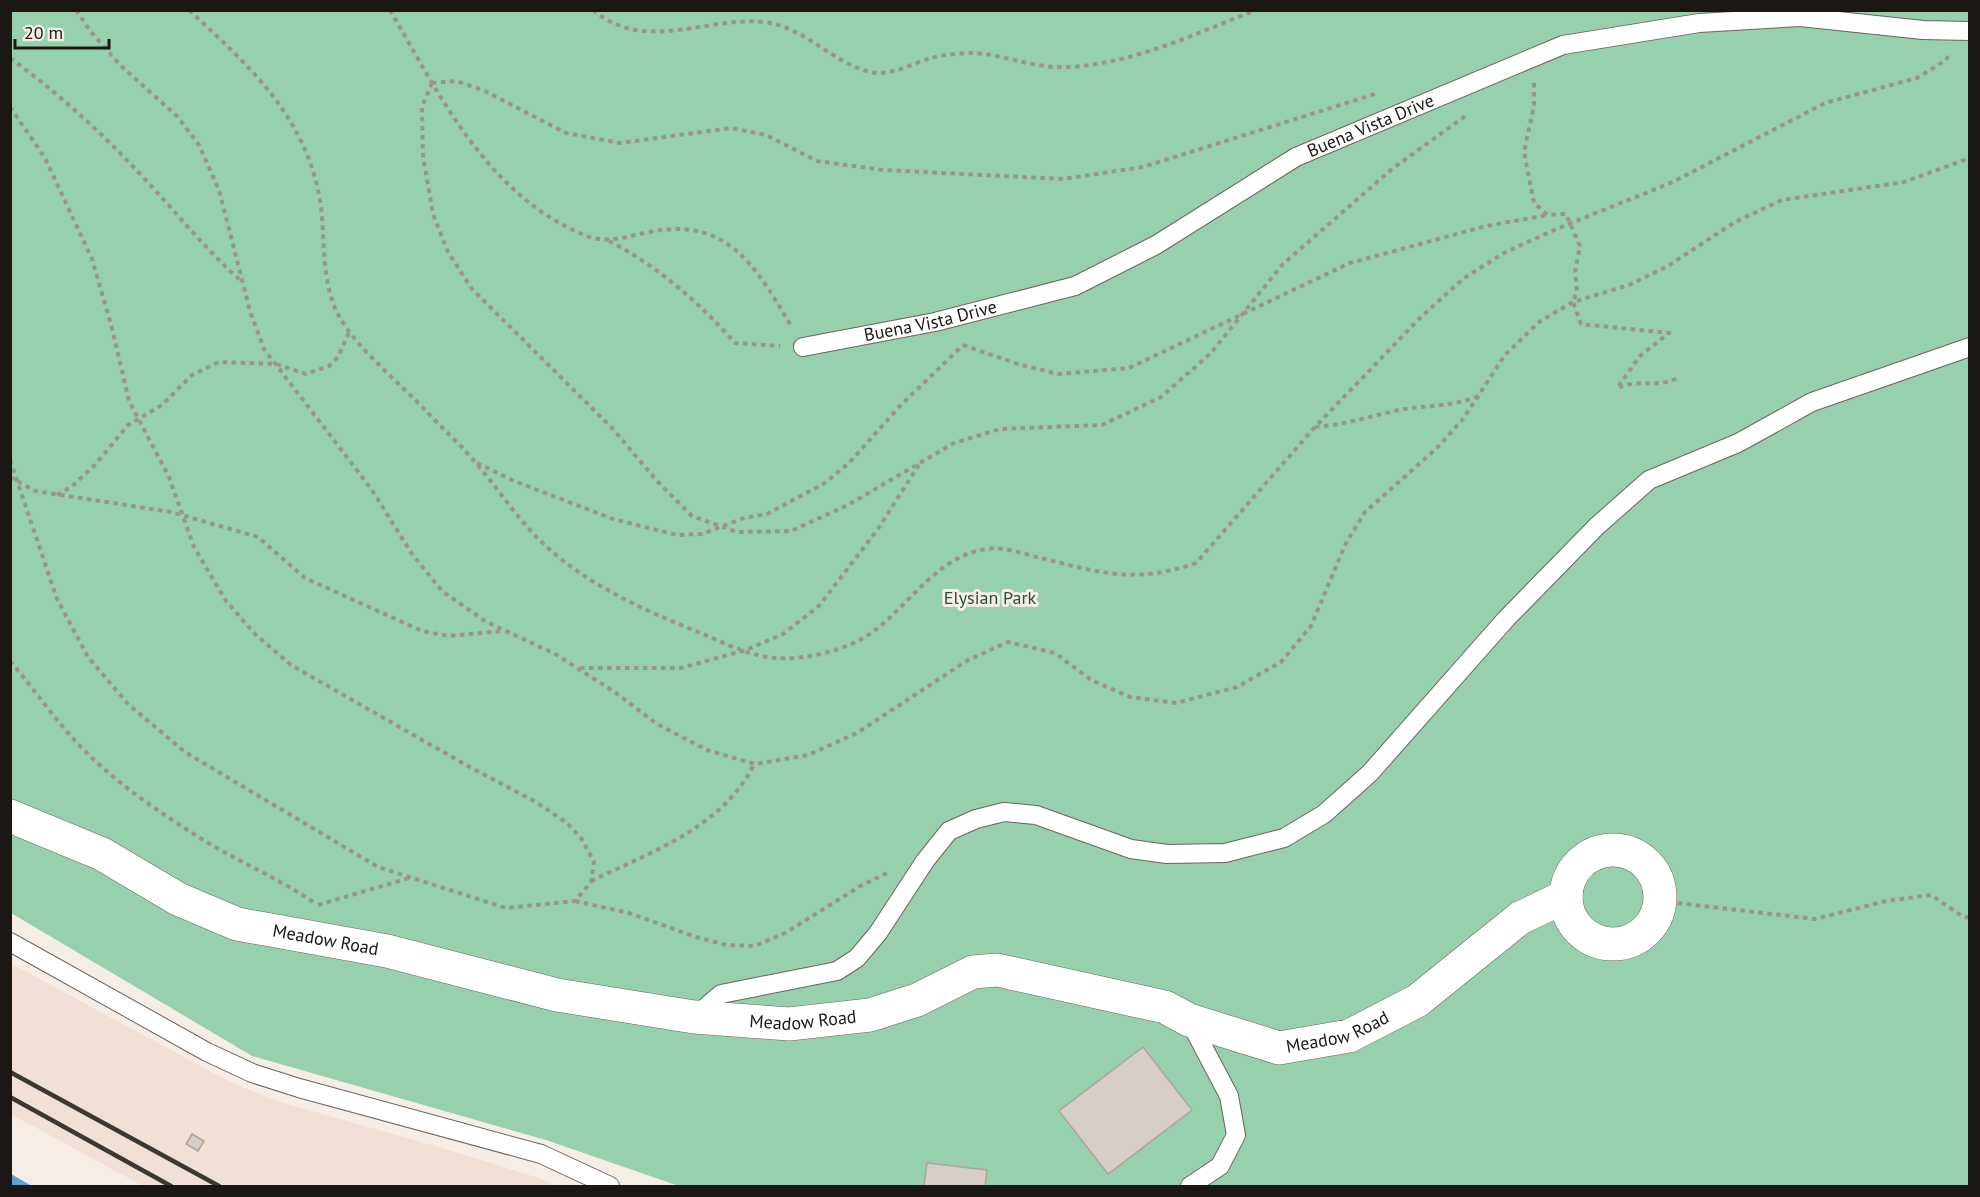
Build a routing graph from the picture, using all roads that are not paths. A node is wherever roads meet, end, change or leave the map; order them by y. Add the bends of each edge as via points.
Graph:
1 (1965, 31) edge
2 (803, 347) road end
3 (1970, 348) edge
4 (10, 816) edge
5 (1566, 896) junction
6 (10, 942) edge
7 (694, 1017) junction
8 (1190, 1020) junction
9 (610, 1186) edge
10 (1190, 1186) edge

1 - 2 lane, Buena Vista Drive via 1800,17 1700,23 1563,45 1296,158 1156,244 1075,286 988,309
3 - 7 lane via 1812,402 1738,442 1649,480 1597,526 1506,619 1370,773 1324,814 1284,838 1225,853 1167,854 1131,849 1036,815 1004,812 976,819 949,831 857,958 837,971 721,994
4 - 7 street, Meadow Road via 102,854 178,899 237,924 387,951 557,995
5 - 5 street via 1576,868 1601,851 1616,850 1631,853 1654,872 1660,901 1647,930 1634,940 1618,944 1602,943 1576,926 1568,912
5 - 8 street, Meadow Road via 1520,918 1417,1001 1349,1036 1279,1048
6 - 9 lane via 207,1052 252,1072 541,1154
7 - 8 street, Meadow Road via 789,1024 870,1015 917,1000 973,972 997,970 1166,1007
8 - 10 lane via 1229,1096 1236,1135 1220,1166

